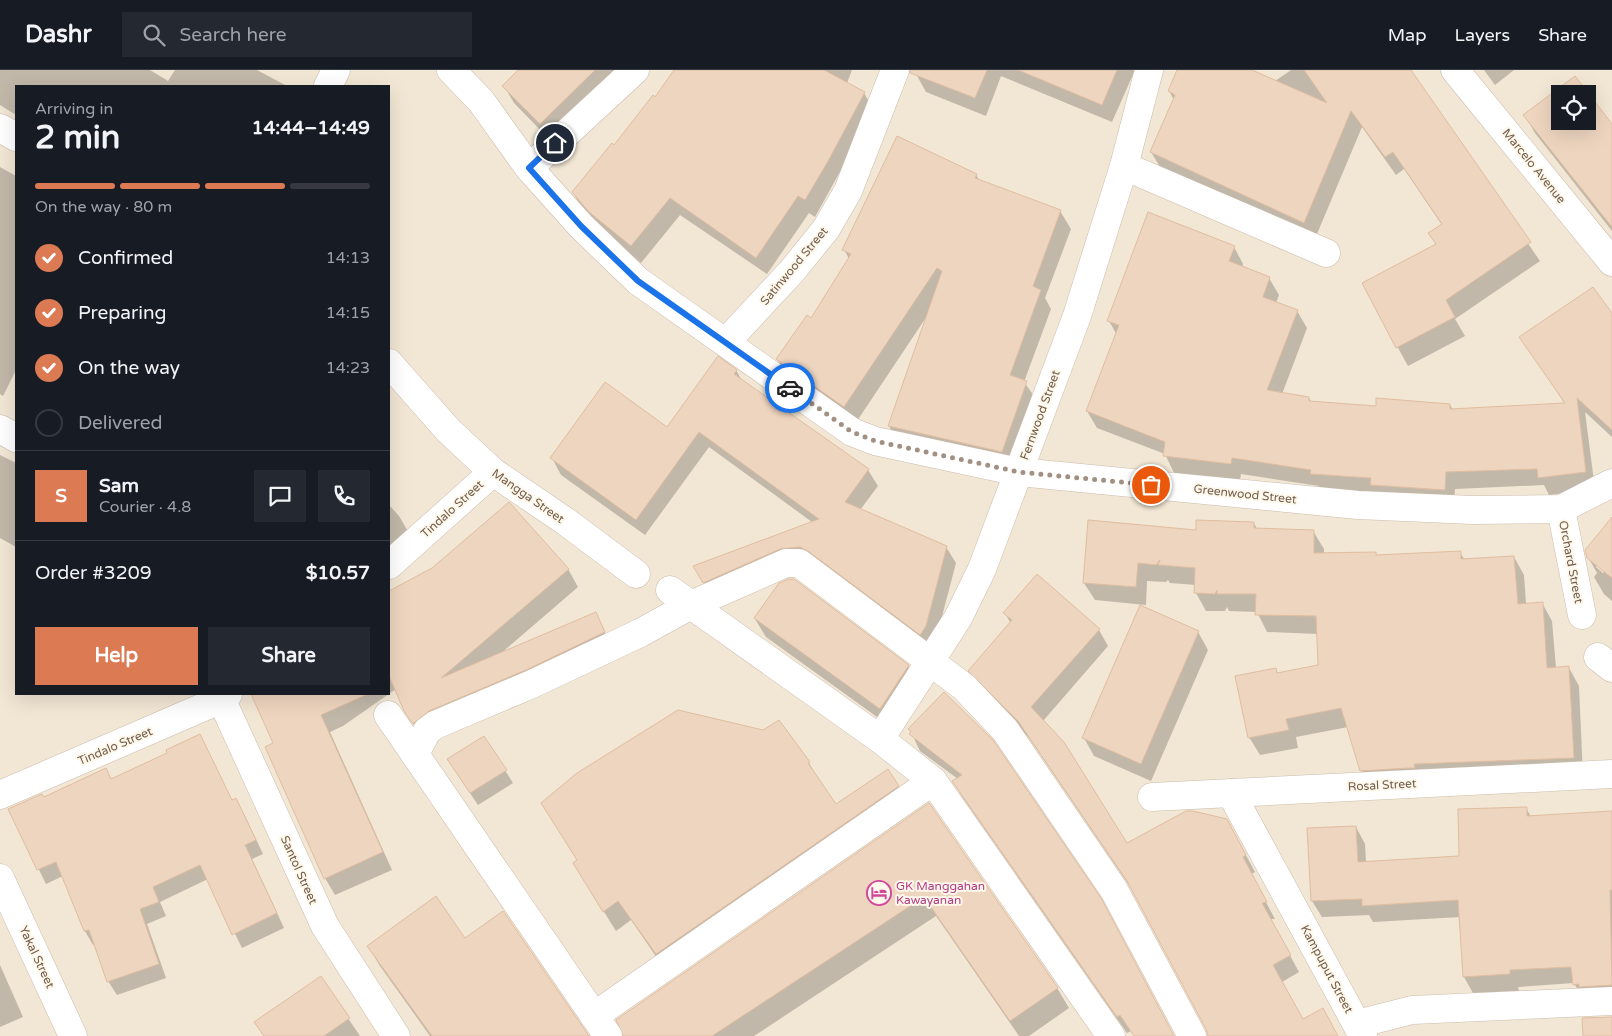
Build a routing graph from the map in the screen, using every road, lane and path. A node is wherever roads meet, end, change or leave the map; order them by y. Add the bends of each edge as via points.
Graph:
1 (336, 70) edge
2 (451, 70) edge
3 (634, 70) edge
4 (895, 70) edge
5 (1149, 70) edge
6 (1455, 70) edge
7 (328, 85) edge
8 (0, 128) edge
9 (15, 136) edge
10 (1124, 166) junction
11 (529, 168) junction
12 (1326, 253) dead end
13 (1612, 262) edge
14 (726, 342) junction
15 (390, 364) edge
16 (0, 429) edge
17 (15, 437) edge
18 (493, 472) junction
19 (1019, 472) junction
20 (1612, 483) edge
21 (1561, 508) junction
22 (390, 564) edge
23 (636, 574) dead end
24 (680, 597) junction
25 (1582, 615) dead end
26 (931, 661) junction
27 (223, 696) edge
28 (388, 715) dead end
29 (880, 738) junction
30 (415, 754) junction
31 (1612, 774) edge
32 (933, 781) junction
33 (1231, 793) junction
34 (0, 796) edge
35 (1152, 797) dead end
36 (0, 878) edge
37 (1612, 1001) edge
38 (601, 1026) edge
39 (1360, 1030) edge
40 (73, 1036) edge
41 (396, 1036) edge
42 (1111, 1036) edge
43 (1192, 1036) edge

1 - 7 street
2 - 11 street, Greenwood Street via 481,101
3 - 11 street
4 - 14 street, Satinwood Street via 848,191 826,229
5 - 10 street, Fernwood Street
6 - 13 street, Marcelo Avenue
8 - 9 street
10 - 12 street
10 - 19 street, Fernwood Street via 1077,316
11 - 14 street, Greenwood Street via 581,226 638,281
14 - 19 street, Greenwood Street via 852,432 875,441
15 - 18 street, Mangga Street via 448,430
16 - 17 street
18 - 22 street, Tindalo Street
18 - 23 street, Mangga Street
19 - 21 street, Greenwood Street via 1358,505 1472,510
19 - 26 street, Fernwood Street via 982,569 958,618
20 - 21 street, Greenwood Street
21 - 25 street, Orchard Street
24 - 26 street via 786,563 799,563
24 - 29 street
24 - 30 street via 640,634 436,725 427,731
26 - 29 street, Fernwood Street
26 - 43 street via 964,687 1005,730 1114,890
27 - 34 street, Tindalo Street
27 - 41 street, Santol Street via 325,926
28 - 30 street
29 - 32 street
30 - 38 street
31 - 33 street, Rosal Street
32 - 38 street
32 - 42 street
33 - 35 street, Rosal Street
33 - 39 street, Kampuput Street
36 - 40 street, Yakal Street
37 - 39 street, Kampuput Street via 1412,1010

